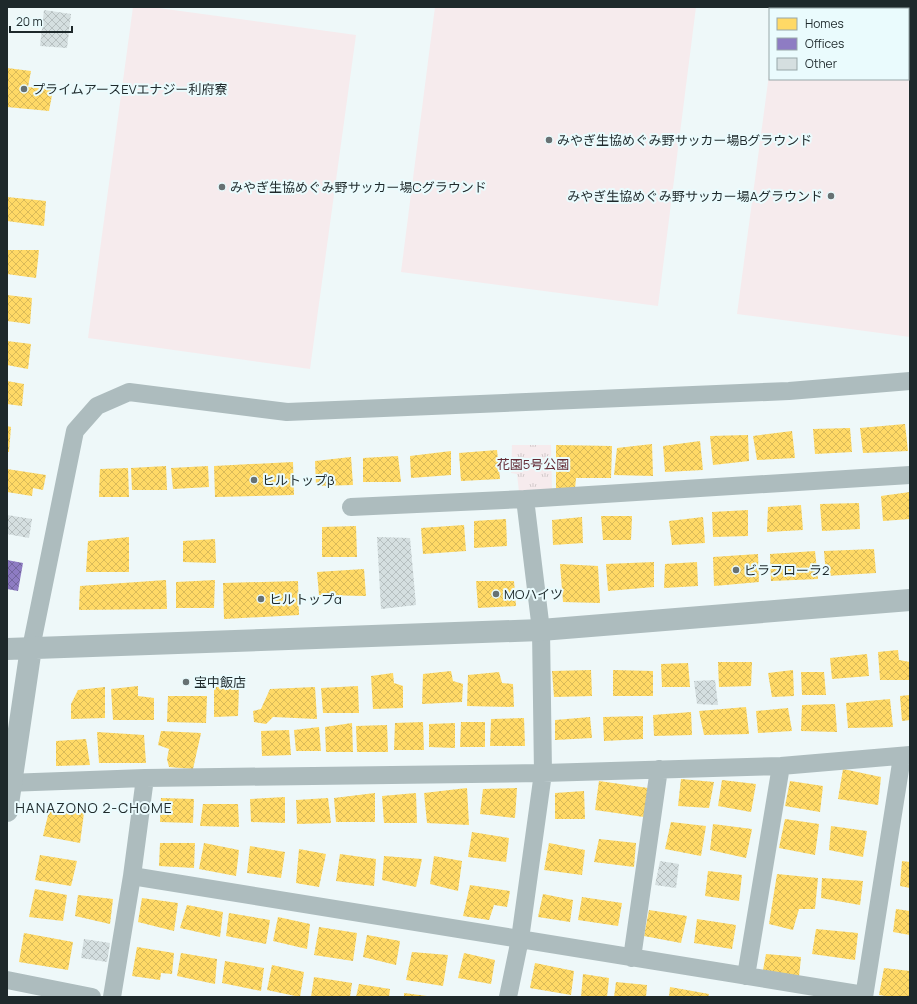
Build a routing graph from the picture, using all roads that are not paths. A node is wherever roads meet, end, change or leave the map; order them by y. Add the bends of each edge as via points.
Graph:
1 (910, 381) edge
2 (910, 475) edge
3 (526, 499) junction
4 (351, 507) dead end
5 (910, 600) edge
6 (541, 630) junction
7 (31, 648) junction
8 (7, 649) edge
9 (906, 756) edge
10 (781, 766) junction
11 (659, 769) junction
12 (543, 773) junction
13 (145, 778) junction
14 (9, 783) edge
15 (7, 811) edge
16 (132, 876) junction
17 (520, 939) junction
18 (632, 958) junction
19 (746, 976) junction
20 (7, 980) edge
21 (864, 996) edge
22 (92, 997) edge
23 (112, 997) edge
24 (508, 997) edge

1 - 7 street via 789,391 287,412 129,392 96,406 75,432
2 - 3 street
3 - 4 street
3 - 6 street
5 - 6 street
6 - 7 street
6 - 12 street
7 - 8 street
7 - 14 street
9 - 10 street
9 - 21 street
10 - 11 street
10 - 19 street
11 - 12 street
11 - 18 street
12 - 13 street
12 - 17 street
13 - 14 street
13 - 16 street
14 - 15 street
16 - 17 street
16 - 23 street
17 - 18 street
17 - 24 street
18 - 19 street
19 - 21 street
20 - 22 street

